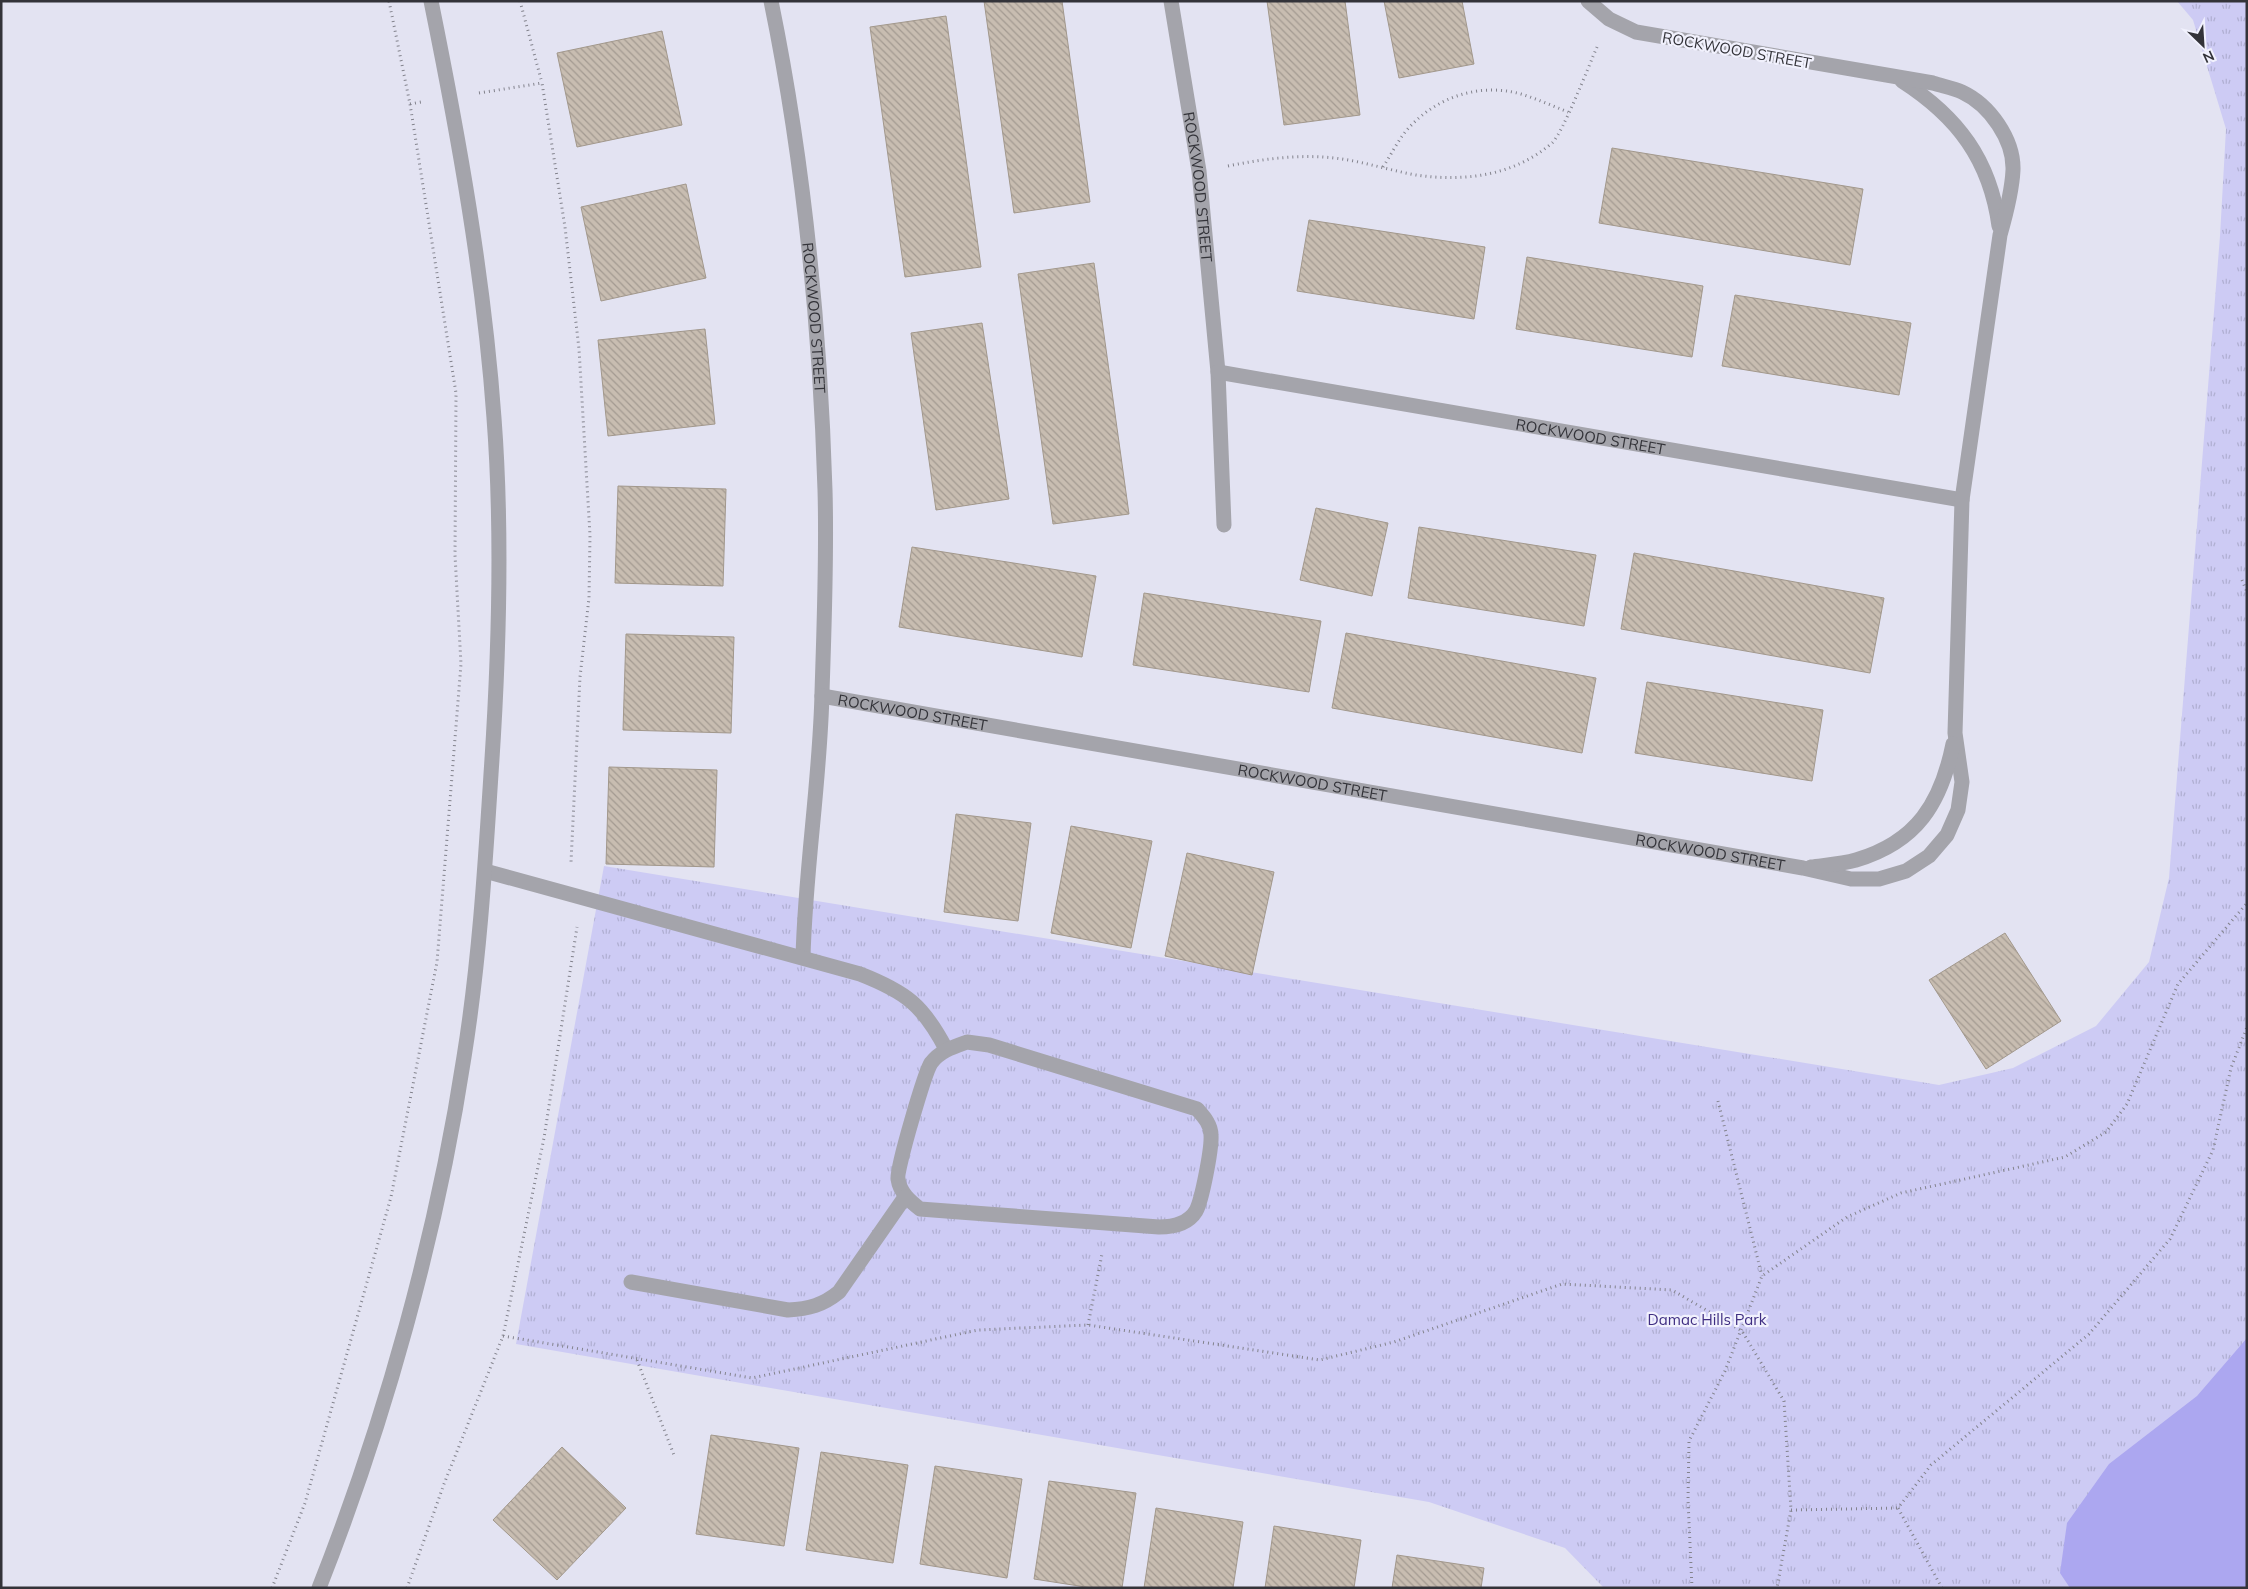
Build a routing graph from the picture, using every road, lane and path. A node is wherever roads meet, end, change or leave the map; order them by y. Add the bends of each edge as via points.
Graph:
1 (389, 1) edge
2 (431, 1) edge
3 (520, 1) edge
4 (771, 1) edge
5 (1171, 1) edge
6 (1588, 1) edge
7 (1609, 19) junction
8 (1895, 77) junction
9 (542, 83) junction
10 (451, 97) junction
11 (410, 104) junction
12 (1568, 112) junction
13 (1383, 167) junction
14 (1199, 171) junction
15 (2000, 235) junction
16 (1218, 372) junction
17 (1962, 500) junction
18 (1224, 525) dead end
19 (2242, 580) dead end
20 (2247, 592) edge
21 (822, 696) junction
22 (1955, 733) junction
23 (1803, 868) junction
24 (485, 871) junction
25 (569, 894) junction
26 (2247, 903) edge
27 (803, 958) junction
28 (2247, 1027) edge
29 (946, 1049) junction
30 (1718, 1101) dead end
31 (905, 1197) junction
32 (1107, 1224) junction
33 (1762, 1276) junction
34 (631, 1282) dead end
35 (1088, 1324) junction
36 (1742, 1331) junction
37 (503, 1336) junction
38 (637, 1359) junction
39 (674, 1455) dead end
40 (1898, 1508) junction
41 (1792, 1510) junction
42 (272, 1588) edge
43 (319, 1588) edge
44 (407, 1588) edge
45 (1692, 1588) edge
46 (1777, 1588) edge
47 (1942, 1588) edge

1 - 11 path
2 - 10 street
3 - 9 path
4 - 21 street, ROCKWOOD STREET via 788,83 814,287 825,492
5 - 14 street, ROCKWOOD STREET
6 - 7 street, ROCKWOOD STREET
7 - 8 street, ROCKWOOD STREET via 1636,32
7 - 12 path
8 - 15 street, ROCKWOOD STREET via 1945,114 1968,140 1985,170 1996,202
8 - 15 street, ROCKWOOD STREET via 1963,93 1993,118 2006,138 2013,168
9 - 10 path
9 - 25 path via 565,227 579,349 590,535
10 - 11 path
10 - 24 street via 484,312 494,421 498,531 496,702
11 - 42 path via 456,393 455,555 461,664 438,962 391,1197 305,1503
12 - 13 path via 1553,142 1511,169 1466,179 1416,175
12 - 13 path via 1520,94 1498,90 1455,96 1419,118
13 - 14 path via 1300,156 1262,159
14 - 16 street, ROCKWOOD STREET
15 - 17 street, ROCKWOOD STREET
16 - 17 street, ROCKWOOD STREET
16 - 18 street, ROCKWOOD STREET
17 - 22 street, ROCKWOOD STREET
19 - 20 path
21 - 23 street, ROCKWOOD STREET
21 - 27 street, ROCKWOOD STREET
22 - 23 street, ROCKWOOD STREET via 1947,774 1934,804 1913,830 1886,848 1856,860
22 - 23 street, ROCKWOOD STREET via 1962,782 1958,810 1948,835 1929,856 1906,871 1879,879 1851,879
24 - 25 street
24 - 43 street via 464,1056 430,1231 384,1403
25 - 27 street
25 - 37 path via 578,922 561,1039
26 - 33 path via 2178,984 2127,1104 2106,1132 2065,1156 1901,1193 1848,1216
27 - 29 street via 888,985 913,1001 932,1023
28 - 40 path via 2231,1068 2213,1150 2170,1239 2088,1334 1931,1465
29 - 31 street via 930,1064 902,1158 897,1178
29 - 32 street via 967,1042 989,1045 1196,1109 1207,1120 1212,1134 1196,1211 1173,1227
30 - 33 path
31 - 32 street via 920,1209 940,1212
31 - 34 street via 839,1292 824,1303 807,1309 788,1310
32 - 35 path
33 - 36 path
35 - 36 path via 1320,1360 1394,1342 1562,1284 1672,1290
35 - 38 path via 978,1330 752,1378
36 - 41 path via 1784,1401
36 - 45 path via 1726,1371 1689,1441
37 - 38 path
37 - 44 path
38 - 39 path
40 - 41 path
40 - 47 path
41 - 46 path

